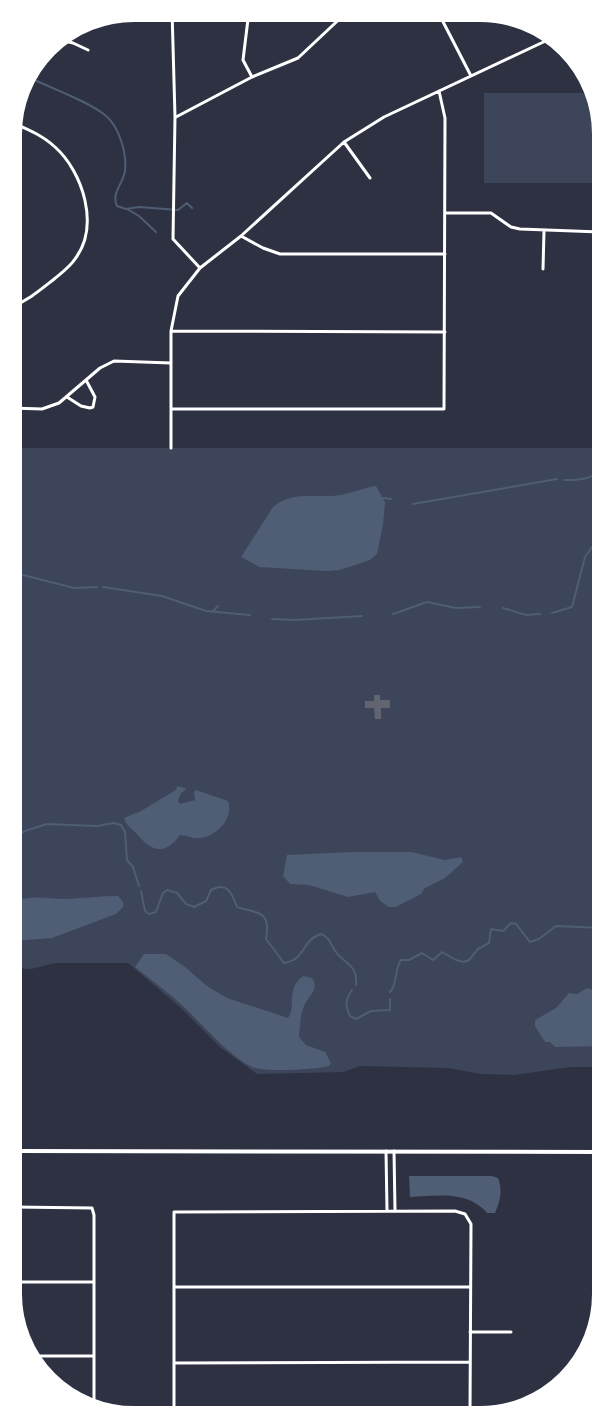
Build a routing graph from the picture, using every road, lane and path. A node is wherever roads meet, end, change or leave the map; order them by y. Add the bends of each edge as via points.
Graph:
1 (172, 19) edge
2 (248, 19) edge
3 (339, 19) edge
4 (442, 19) edge
5 (547, 40) edge
6 (66, 41) edge
7 (88, 50) dead end
8 (471, 76) junction
9 (252, 77) junction
10 (439, 91) junction
11 (175, 117) junction
12 (19, 126) edge
13 (344, 142) junction
14 (370, 178) dead end
15 (445, 213) junction
16 (544, 231) junction
17 (595, 232) edge
18 (241, 236) junction
19 (445, 254) junction
20 (200, 268) junction
21 (543, 269) dead end
22 (19, 304) edge
23 (171, 331) junction
24 (445, 332) junction
25 (171, 363) junction
26 (86, 380) junction
27 (67, 397) junction
28 (19, 408) edge
29 (171, 409) junction
30 (171, 448) dead end
31 (19, 1151) edge
32 (386, 1151) junction
33 (394, 1151) junction
34 (595, 1152) edge
35 (19, 1207) edge
36 (387, 1211) junction
37 (395, 1211) junction
38 (19, 1282) edge
39 (94, 1282) junction
40 (470, 1286) junction
41 (174, 1287) junction
42 (470, 1332) junction
43 (511, 1332) dead end
44 (37, 1356) edge
45 (94, 1356) junction
46 (174, 1362) junction
47 (470, 1362) junction
48 (94, 1402) edge
49 (174, 1409) edge
50 (470, 1409) edge

1 - 11 street
2 - 9 street via 242,60
3 - 9 street via 298,58
4 - 8 street
5 - 8 street
6 - 7 street
8 - 10 street
9 - 11 street
10 - 13 street via 384,117
10 - 15 street via 445,112
11 - 20 street via 173,239
12 - 22 street via 55,147 69,163 80,184 87,226 76,259 37,293
13 - 14 street
13 - 18 street
15 - 16 street via 490,213 514,228
15 - 19 street
16 - 17 street
16 - 21 street
18 - 19 street via 280,254
18 - 20 street
19 - 24 street
20 - 23 street via 178,296
23 - 24 street
23 - 25 street
24 - 29 street via 444,409
25 - 26 street via 114,361
25 - 29 street
26 - 27 street
26 - 27 street via 95,397 93,407 81,406
27 - 28 street via 42,409
29 - 30 street
31 - 32 street
32 - 33 street
32 - 36 street
33 - 34 street
33 - 37 street
35 - 39 street via 92,1208
36 - 37 street
36 - 41 street via 174,1212
37 - 40 street via 455,1211 465,1214 471,1224
38 - 39 street
39 - 45 street
40 - 41 street
40 - 42 street
41 - 46 street
42 - 43 street
42 - 47 street
44 - 45 street
45 - 48 street
46 - 47 street
46 - 49 street
47 - 50 street

